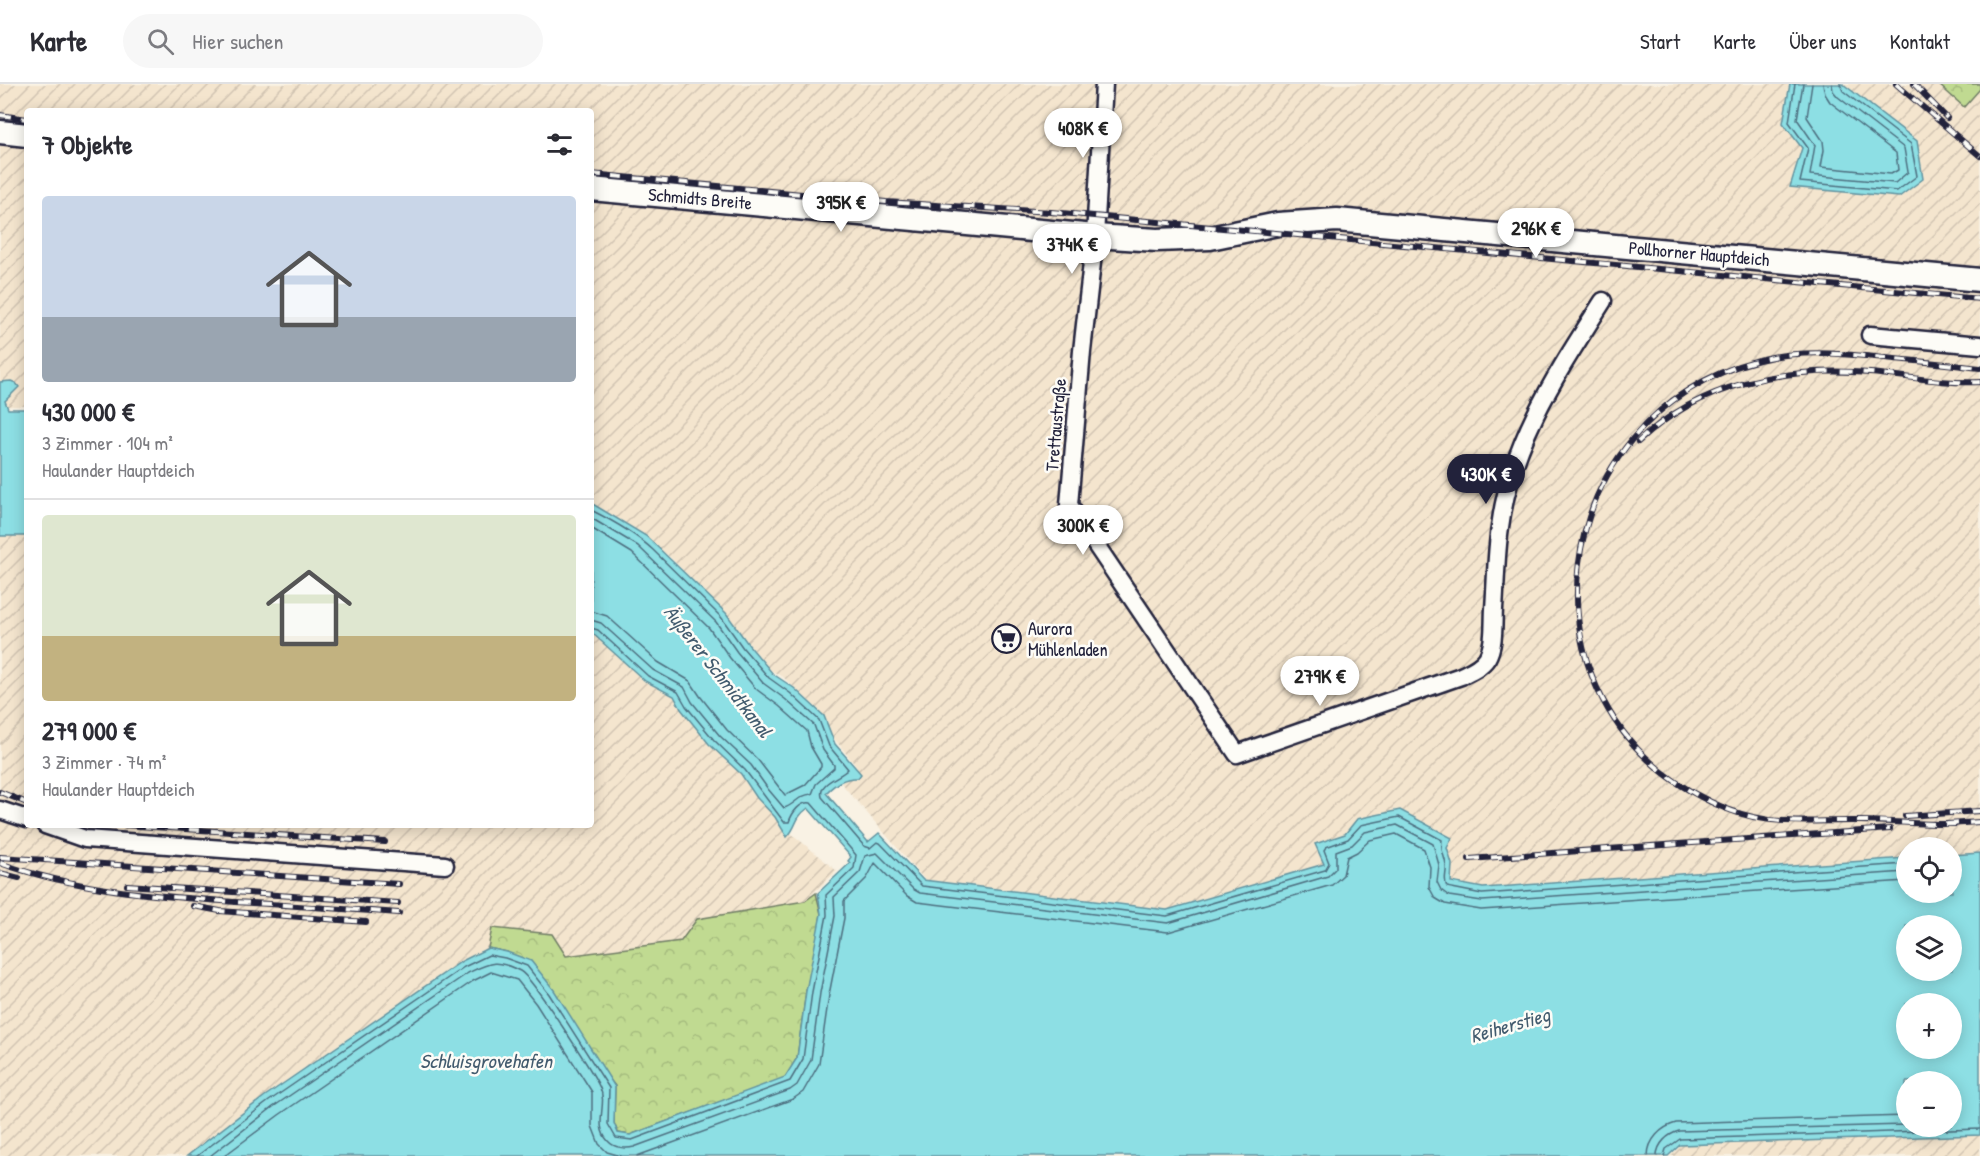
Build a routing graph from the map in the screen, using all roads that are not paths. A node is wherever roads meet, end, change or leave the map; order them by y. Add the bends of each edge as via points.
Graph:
1 (1104, 84) edge
2 (0, 132) edge
3 (24, 135) edge
4 (594, 189) edge
5 (1095, 236) junction
6 (1980, 280) edge
7 (1603, 301) dead end
8 (1870, 335) dead end
9 (1980, 345) edge
10 (0, 810) edge
11 (24, 818) edge
12 (54, 828) edge
13 (445, 865) dead end

1 - 5 street, Trettaustraße
2 - 3 main road
4 - 5 main road, Schmidts Breite
5 - 6 main road, Pollhorner Hauptdeich via 1210,238 1278,224 1337,220
5 - 7 street, Trettaustraße via 1069,505 1238,754 1461,676 1485,661 1492,643 1500,526 1517,455 1554,376
8 - 9 street
10 - 11 street
12 - 13 street via 85,839

